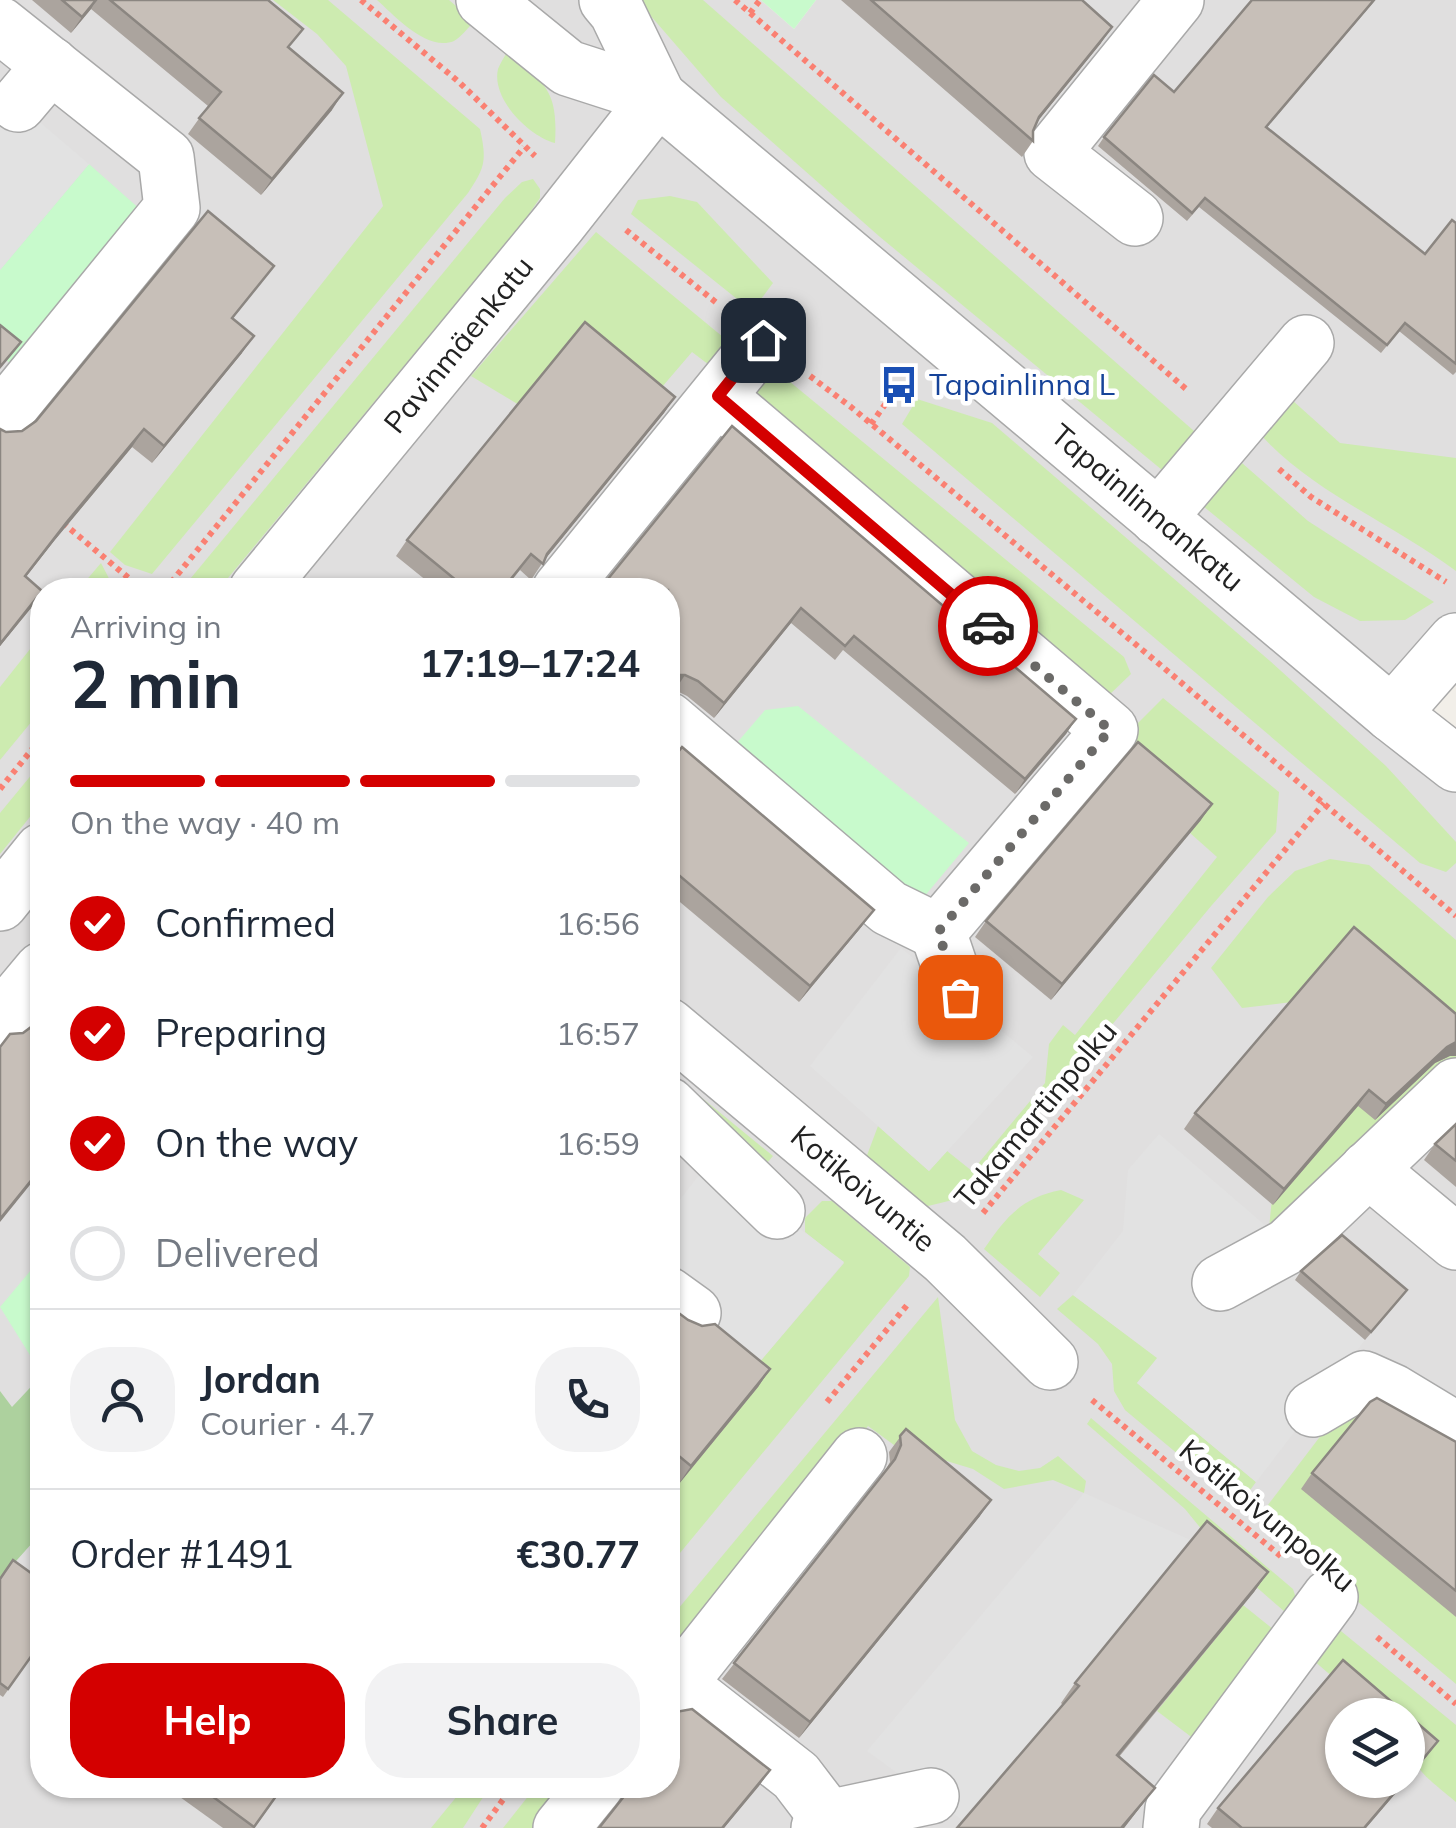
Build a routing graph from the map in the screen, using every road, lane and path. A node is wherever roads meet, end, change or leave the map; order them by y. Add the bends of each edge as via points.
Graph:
1 (361, 0) edge
2 (484, 0) edge
3 (606, 0) edge
4 (735, 0) edge
5 (760, 0) edge
6 (1174, 1) edge
7 (750, 14) junction
8 (0, 25) edge
9 (658, 97) junction
10 (524, 147) junction
11 (581, 195) junction
12 (1135, 218) dead end
13 (763, 340) junction
14 (1306, 343) dead end
15 (900, 385) dead end
16 (718, 396) junction
17 (0, 418) edge
18 (871, 424) junction
19 (1232, 430) junction
20 (54, 515) edge
21 (1158, 518) junction
22 (128, 578) edge
23 (175, 578) edge
24 (267, 578) edge
25 (570, 578) edge
26 (1456, 588) edge
27 (1456, 641) edge
28 (1392, 714) junction
29 (680, 730) edge
30 (30, 752) edge
31 (1455, 765) edge
32 (0, 788) edge
33 (1324, 803) junction
34 (30, 866) edge
35 (0, 903) edge
36 (1456, 914) edge
37 (938, 932) junction
38 (30, 984) edge
39 (960, 997) dead end
40 (0, 1020) edge
41 (680, 1036) edge
42 (1456, 1086) edge
43 (680, 1117) edge
44 (1368, 1169) junction
45 (777, 1211) dead end
46 (1456, 1242) edge
47 (945, 1258) junction
48 (1220, 1283) dead end
49 (1050, 1362) joint
50 (1312, 1409) dead end
51 (819, 1412) dead end
52 (1456, 1430) edge
53 (859, 1456) dead end
54 (1330, 1597) junction
55 (680, 1675) edge
56 (680, 1692) edge
57 (1456, 1704) edge
58 (931, 1796) dead end
59 (504, 1798) edge
60 (585, 1798) edge
61 (823, 1823) edge
62 (482, 1828) edge
63 (561, 1828) edge
64 (1172, 1828) edge

1 - 10 path
2 - 9 street, Tapainlinnankatu via 568,68
3 - 9 street, Tapainlinnankatu
4 - 7 path
5 - 7 path
6 - 12 street via 1052,153
7 - 19 path
8 - 17 street via 34,84 166,157 172,208
9 - 11 street, Pavinmäenkatu
9 - 21 street, Tapainlinnankatu
10 - 11 path
10 - 23 path
11 - 13 path
11 - 24 street, Pavinmäenkatu
13 - 16 street
13 - 18 path
14 - 19 street
15 - 18 path
16 - 25 street
16 - 37 street via 1110,730
18 - 33 path
19 - 21 street
19 - 26 path via 1310,497
20 - 22 path
21 - 28 street, Tapainlinnankatu
27 - 28 street
28 - 31 street, Tapainlinnankatu
29 - 37 street via 888,908
30 - 32 path
33 - 36 path
33 - 47 path, Takamartinpolku
34 - 35 street
37 - 39 street
38 - 40 street
41 - 47 street, Kotikoivuntie
42 - 44 street
43 - 45 street
44 - 46 street
44 - 48 street via 1288,1246
47 - 49 street, Kotikoivuntie
47 - 51 path, Takamartinpolku
49 - 54 path, Kotikoivunpolku
50 - 52 street via 1364,1378
53 - 55 street
54 - 57 path, Kotikoivunpolku
54 - 64 street via 1173,1809
56 - 61 street via 796,1776
58 - 61 street
59 - 62 path
60 - 63 street

